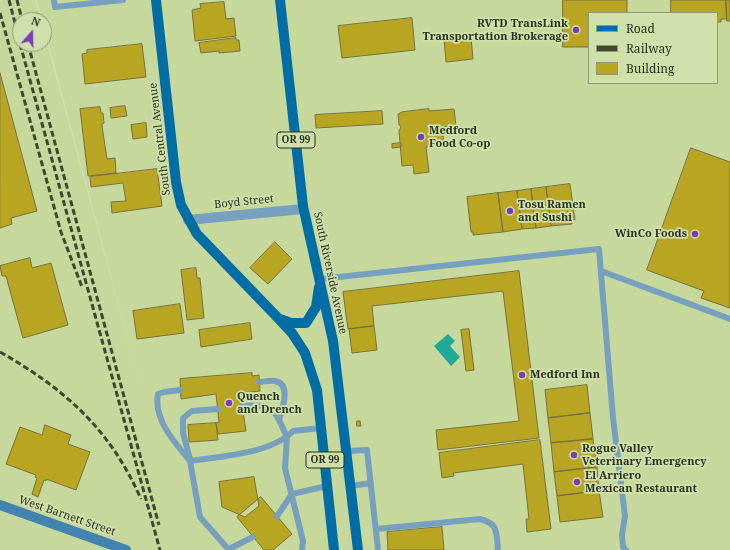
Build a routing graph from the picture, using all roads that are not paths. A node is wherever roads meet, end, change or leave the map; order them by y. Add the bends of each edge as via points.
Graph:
1 (54, 0) edge
2 (123, 0) edge
3 (156, 0) edge
4 (280, 0) edge
5 (304, 209) junction
6 (188, 220) junction
7 (601, 271) junction
8 (320, 279) junction
9 (278, 318) junction
10 (730, 319) edge
11 (259, 382) dead end
12 (180, 390) dead end
13 (242, 406) dead end
14 (218, 409) dead end
15 (279, 420) junction
16 (321, 428) junction
17 (287, 438) junction
18 (347, 451) junction
19 (190, 461) junction
20 (371, 483) junction
21 (328, 486) junction
22 (351, 486) junction
23 (292, 494) junction
24 (0, 505) edge
25 (277, 516) dead end
26 (376, 529) junction
27 (252, 537) dead end
28 (126, 550) edge
29 (230, 550) edge
30 (302, 550) edge
31 (334, 550) edge
32 (358, 550) edge
33 (378, 550) edge
34 (498, 550) edge
35 (626, 550) edge

1 - 2 lane via 56,7
3 - 6 main road, South Central Avenue / OR 99 via 176,182
4 - 5 main road, South Riverside Avenue / OR 99
5 - 6 street, Boyd Street
5 - 8 main road, South Riverside Avenue / OR 99
6 - 9 main road, South Central Avenue / OR 99 via 197,234
7 - 8 lane via 599,249
7 - 10 lane
7 - 35 lane via 624,516 623,547
8 - 9 main road via 316,307 306,323 291,323
8 - 18 main road, South Riverside Avenue / OR 99 via 333,341
9 - 16 main road, South Central Avenue / OR 99 via 305,353 317,390
11 - 15 lane via 275,381 284,389
12 - 19 lane via 158,394 156,403 160,418 177,446
13 - 15 lane via 267,406 276,413
14 - 19 lane via 192,412 183,418 183,433
15 - 17 lane
16 - 17 lane via 293,431
16 - 21 main road, OR 99
17 - 19 lane via 264,448
17 - 23 lane via 285,468
18 - 20 lane via 367,450
18 - 22 main road, South Riverside Avenue / OR 99
19 - 29 lane via 200,517
20 - 22 lane
20 - 26 lane
21 - 23 lane
21 - 31 main road, OR 99
22 - 32 main road, South Riverside Avenue / OR 99
23 - 25 lane
23 - 30 lane via 303,541
24 - 28 street, West Barnett Street
26 - 33 lane
26 - 34 lane via 480,518 491,522 496,528
27 - 29 lane

